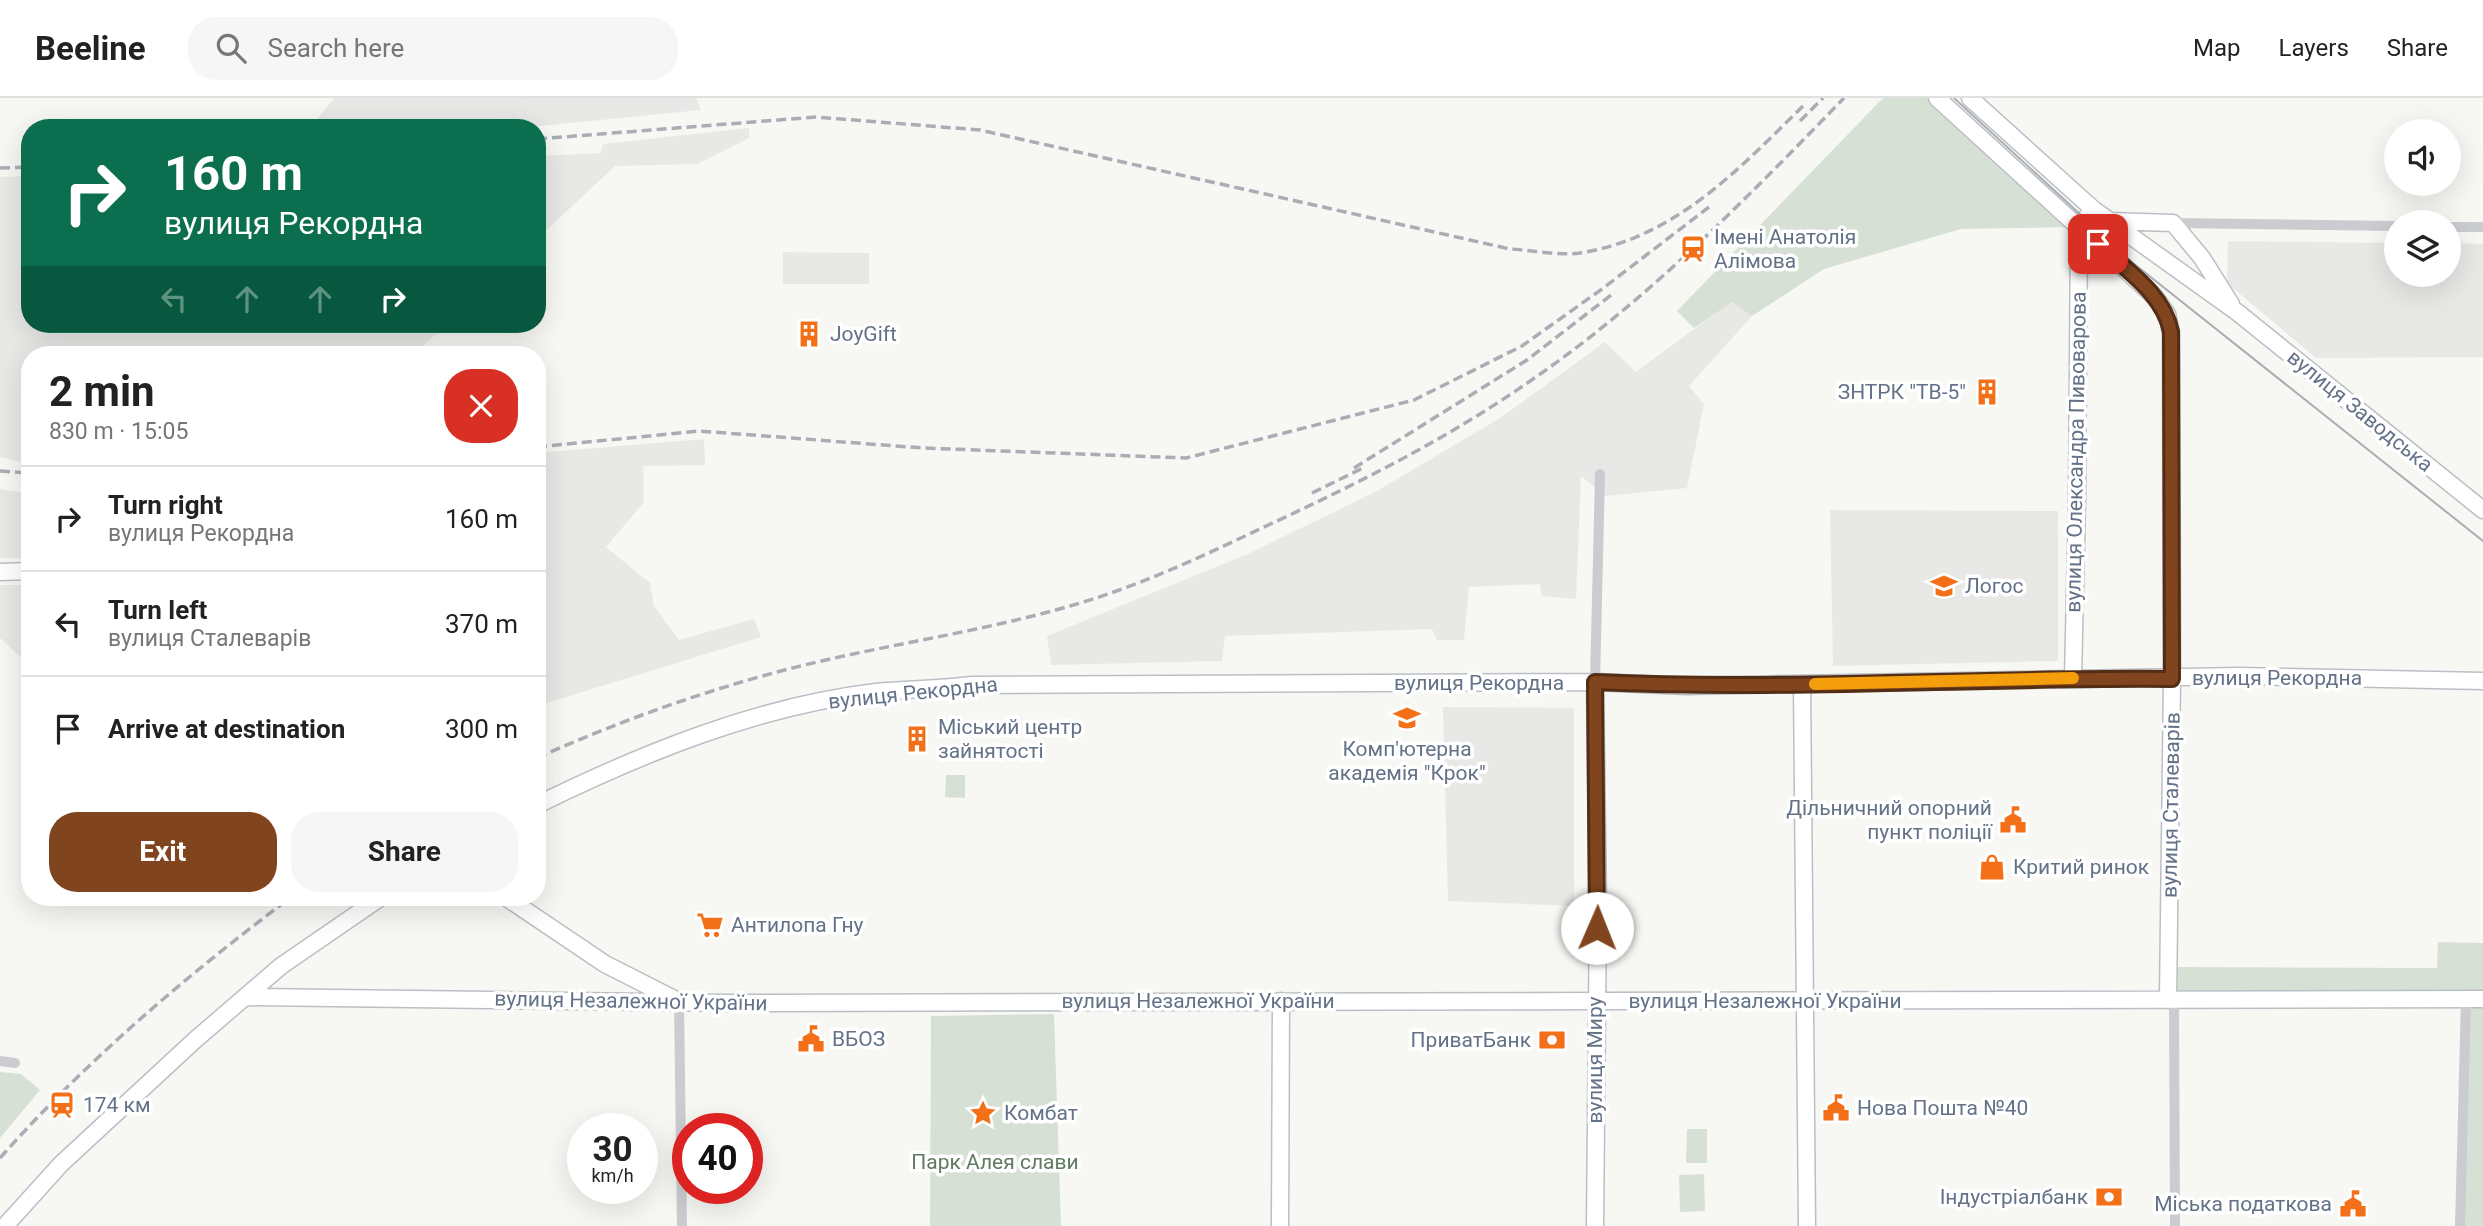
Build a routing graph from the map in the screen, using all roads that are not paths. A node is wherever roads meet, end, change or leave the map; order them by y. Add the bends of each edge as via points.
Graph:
1 (1937, 98) edge
2 (1970, 98) edge
3 (2093, 209) junction
4 (2109, 221) junction
5 (2172, 223) junction
6 (2384, 226) edge
7 (2079, 227) junction
8 (2461, 227) edge
9 (2483, 228) edge
10 (2236, 312) junction
11 (1600, 474) dead end
12 (2483, 510) edge
13 (21, 571) edge
14 (0, 572) edge
15 (2073, 678) junction
16 (2172, 679) junction
17 (2483, 681) edge
18 (1595, 682) junction
19 (1802, 684) junction
20 (546, 801) edge
21 (369, 906) edge
22 (519, 906) edge
23 (245, 998) junction
24 (2466, 999) junction
25 (2483, 999) edge
26 (2171, 1000) junction
27 (679, 1001) junction
28 (1281, 1001) junction
29 (1595, 1001) junction
30 (1806, 1002) junction
31 (0, 1061) edge
32 (15, 1063) dead end
33 (5, 1226) edge
34 (682, 1226) edge
35 (1280, 1226) edge
36 (1595, 1226) edge
37 (1807, 1226) edge
38 (2175, 1226) edge
39 (2460, 1226) edge

1 - 7 street
2 - 3 street, вулиця Заводська
3 - 4 street, вулиця Заводська
3 - 7 street
4 - 5 street
4 - 10 street, вулиця Заводська
5 - 6 street
5 - 10 street, вулиця Заводська via 2202,258
7 - 15 street, вулиця Олександра Пивоварова
7 - 16 street, вулиця Сталеварів via 2155,297 2167,314 2171,332
8 - 9 street
10 - 12 street, вулиця Заводська
11 - 18 street, вулиця Миру
13 - 14 street
15 - 16 street, вулиця Рекордна
15 - 19 street, вулиця Рекордна
16 - 17 street, вулиця Рекордна
16 - 26 street, вулиця Сталеварів
18 - 19 street, вулиця Рекордна
18 - 20 street, вулиця Рекордна via 1026,682 876,692 800,706 696,735
18 - 29 street, вулиця Миру
19 - 30 street
21 - 23 street
22 - 27 street via 605,964
23 - 27 street, вулиця Незалежної України
23 - 33 street via 136,1092
24 - 25 street, вулиця Незалежної України
24 - 26 street, вулиця Незалежної України
24 - 39 street
26 - 30 street, вулиця Незалежної України
26 - 38 street, вулиця Сталеварів
27 - 28 street, вулиця Незалежної України
27 - 34 street
28 - 29 street, вулиця Незалежної України
28 - 35 street
29 - 30 street, вулиця Незалежної України
29 - 36 street, вулиця Миру
30 - 37 street
31 - 32 street

